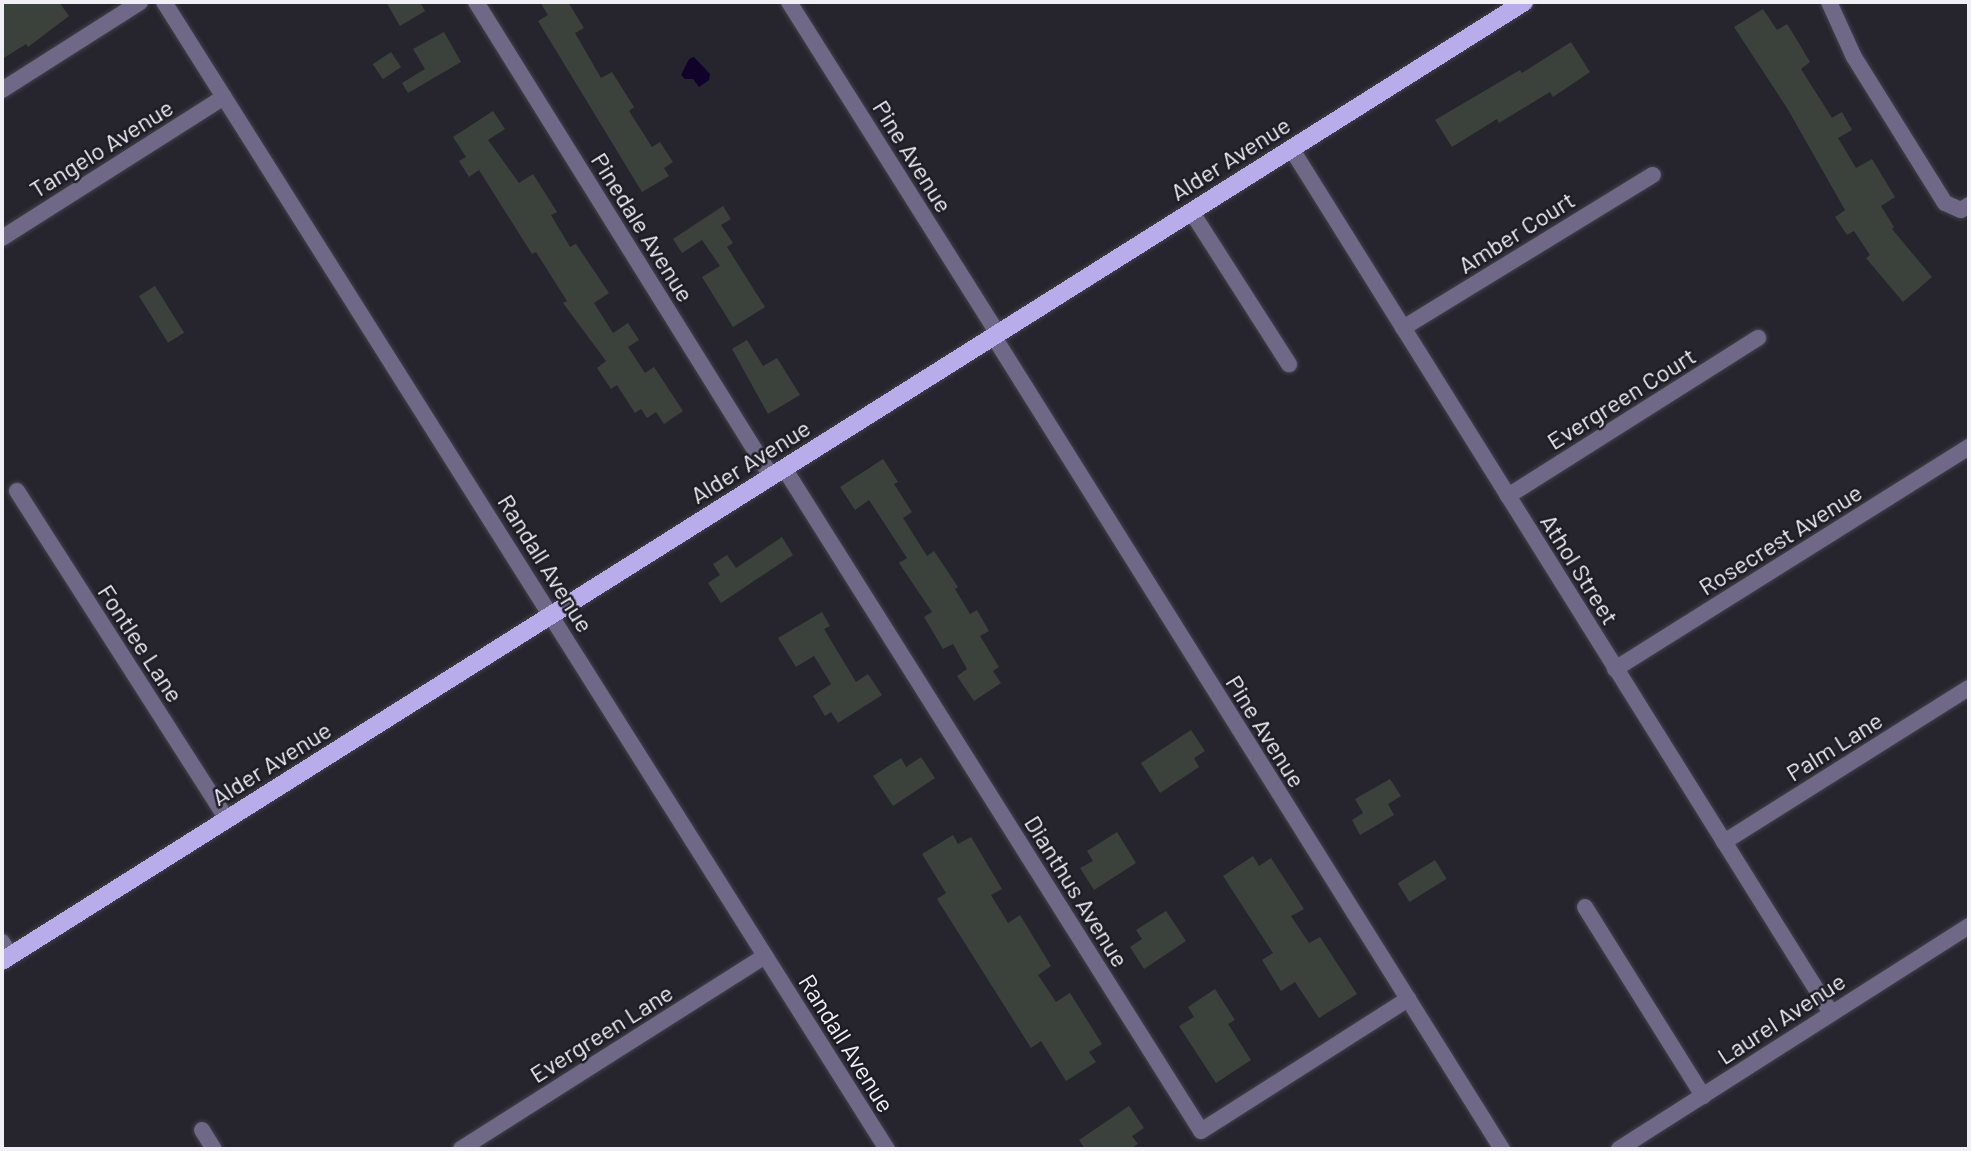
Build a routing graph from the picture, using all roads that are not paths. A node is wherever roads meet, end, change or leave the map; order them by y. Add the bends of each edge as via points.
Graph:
1 (140, 2) edge
2 (164, 2) edge
3 (476, 2) edge
4 (1524, 2) edge
5 (1829, 2) edge
6 (797, 4) edge
7 (2, 90) edge
8 (224, 97) junction
9 (1291, 148) junction
10 (1653, 175) dead end
11 (1965, 207) edge
12 (1191, 211) junction
13 (2, 238) edge
14 (1402, 328) junction
15 (996, 335) junction
16 (1758, 338) dead end
17 (1289, 364) dead end
18 (1969, 447) edge
19 (777, 472) junction
20 (17, 491) dead end
21 (1508, 496) junction
22 (552, 615) junction
23 (1615, 669) junction
24 (1969, 688) edge
25 (227, 820) junction
26 (1724, 842) junction
27 (1585, 906) dead end
28 (1969, 926) edge
29 (5, 953) edge
30 (765, 956) junction
31 (1408, 999) junction
32 (1831, 1013) junction
33 (1703, 1096) junction
34 (202, 1130) dead end
35 (215, 1149) edge
36 (461, 1149) edge
37 (887, 1149) edge
38 (1502, 1149) edge
39 (1619, 1149) edge

1 - 7 street
2 - 8 street, Randall Avenue
3 - 19 street, Pinedale Avenue
4 - 9 main road, Alder Avenue
5 - 11 street via 1854,57 1945,203
6 - 15 street, Pine Avenue
8 - 13 street, Tangelo Avenue
8 - 22 street, Randall Avenue
9 - 12 main road, Alder Avenue
9 - 14 street, Athol Street
10 - 14 street, Amber Court
12 - 15 main road, Alder Avenue
12 - 17 street
14 - 21 street, Athol Street
15 - 19 main road, Alder Avenue
15 - 31 street, Pine Avenue
16 - 21 street, Evergreen Court
18 - 23 street, Rosecrest Avenue
19 - 22 main road, Alder Avenue
19 - 31 street, Dianthus Avenue via 1201,1131
20 - 25 street, Fontlee Lane
21 - 23 street, Athol Street
22 - 25 main road, Alder Avenue
22 - 30 street, Randall Avenue
23 - 26 street, Athol Street
24 - 26 street, Palm Lane
25 - 29 main road, Alder Avenue
26 - 32 street, Athol Street
27 - 33 street
28 - 32 street, Laurel Avenue
30 - 36 street, Evergreen Lane
30 - 37 street, Randall Avenue
31 - 38 street, Pine Avenue
32 - 33 street, Laurel Avenue
33 - 39 street, Laurel Avenue
34 - 35 street

